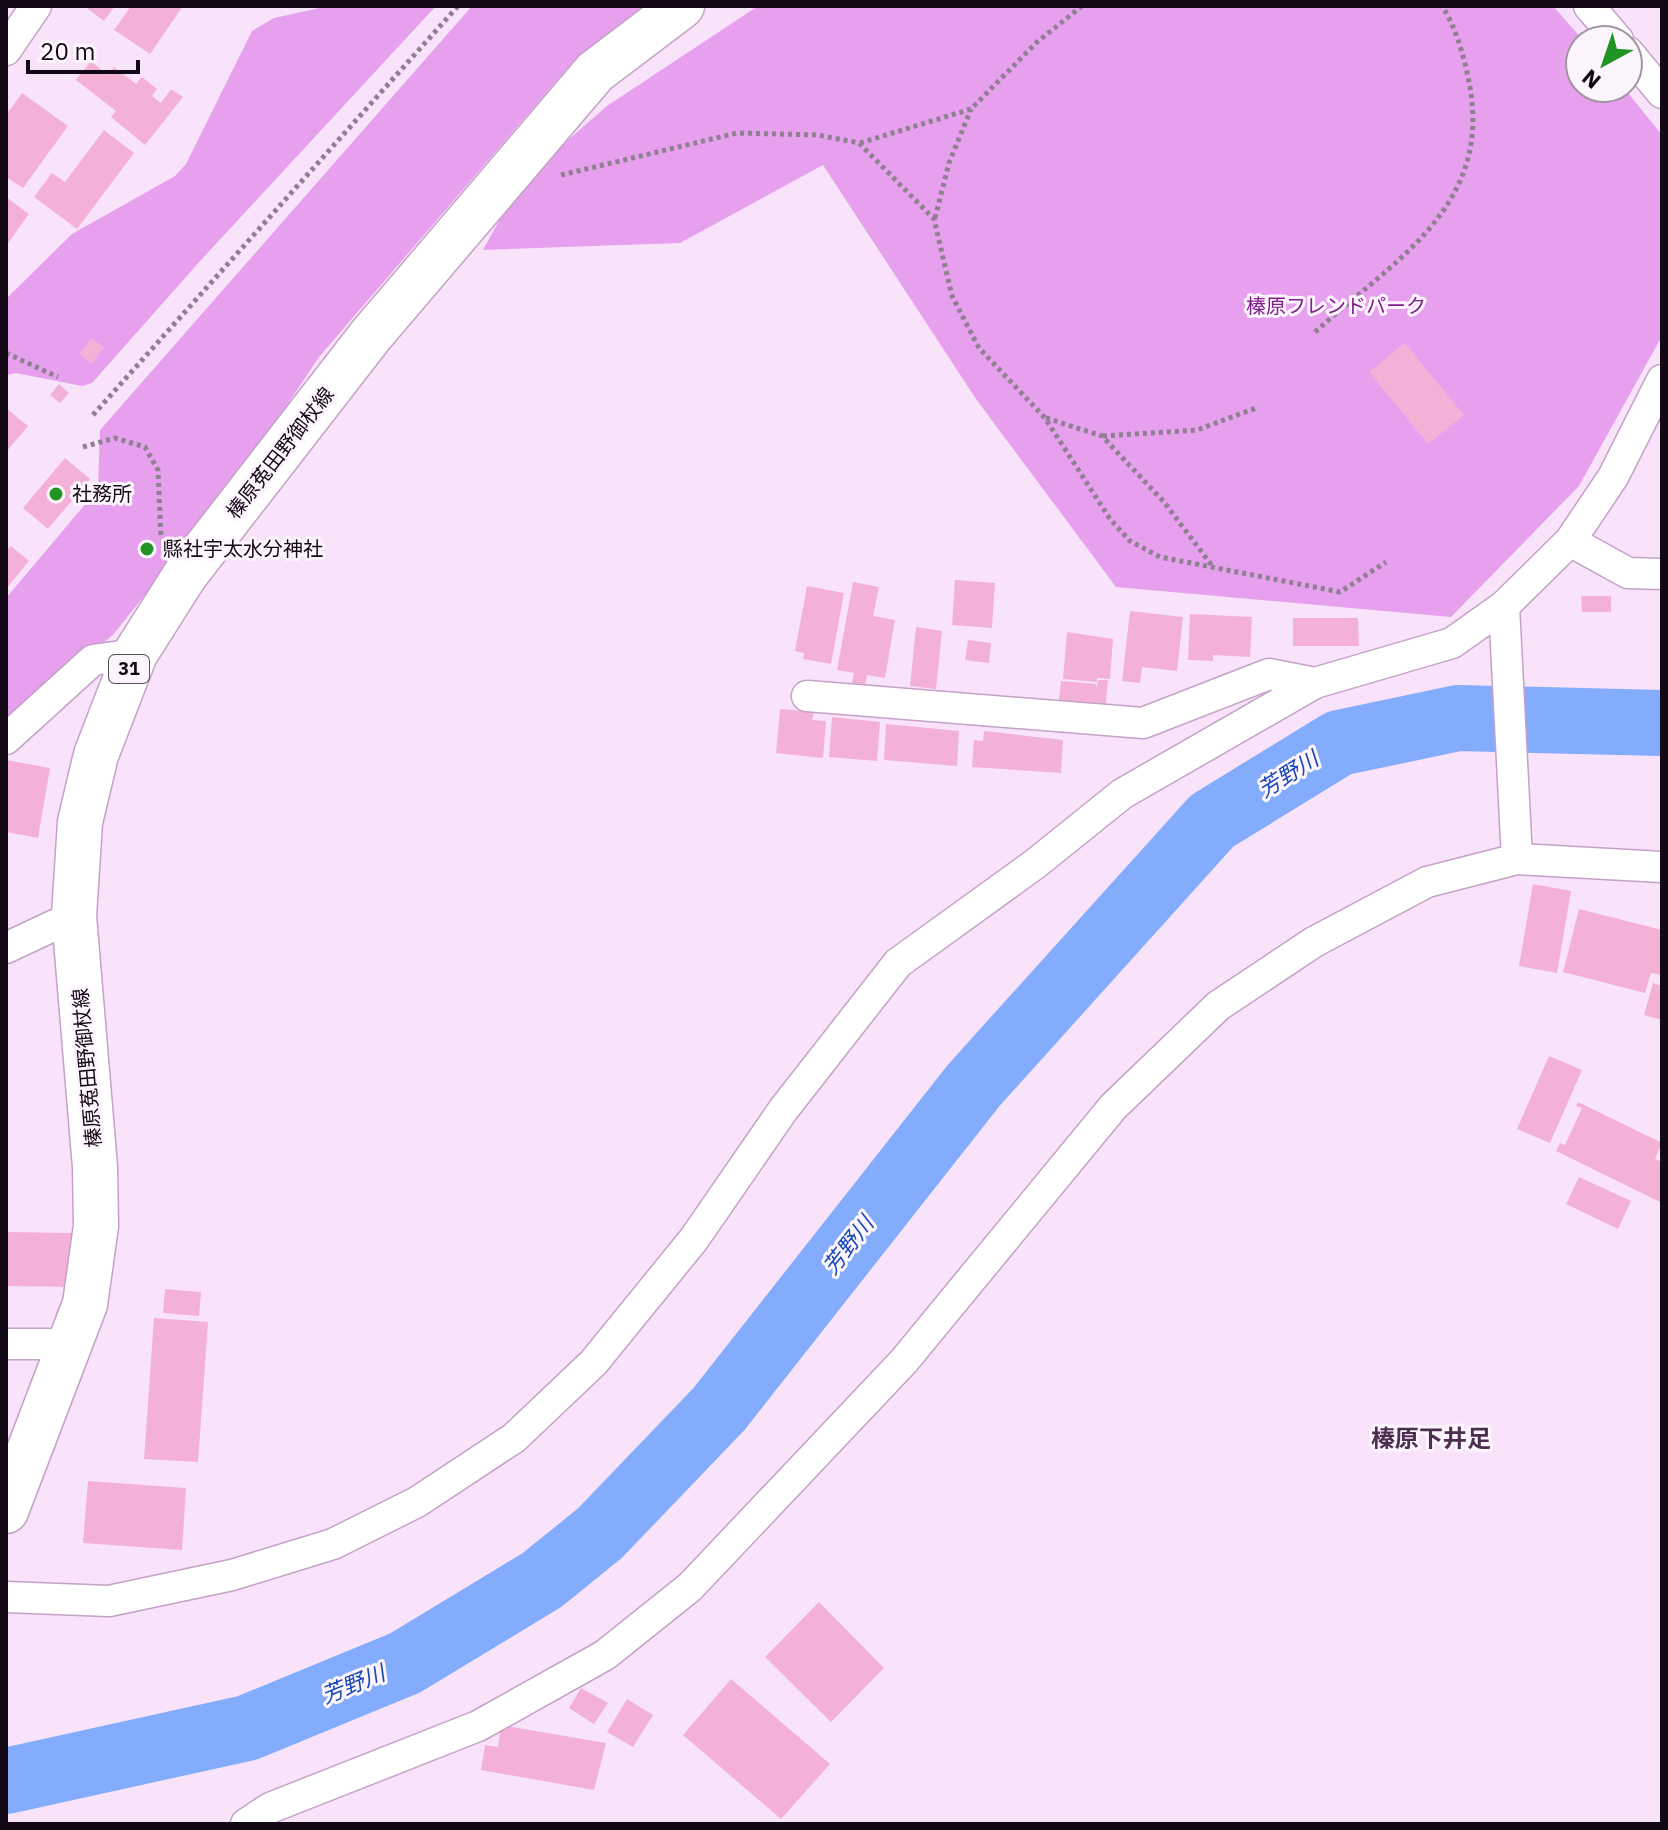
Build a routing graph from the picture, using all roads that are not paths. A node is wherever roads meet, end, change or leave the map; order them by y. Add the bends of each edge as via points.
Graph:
1 (36, 6) edge
2 (682, 6) edge
3 (1589, 6) edge
4 (1604, 24) edge
5 (6, 50) edge
6 (1644, 71) edge
7 (1662, 93) edge
8 (1662, 380) edge
9 (1570, 541) junction
10 (1662, 574) edge
11 (1504, 606) junction
12 (135, 654) junction
13 (1315, 683) junction
14 (807, 696) dead end
15 (6, 739) edge
16 (1517, 859) junction
17 (1662, 867) edge
18 (74, 916) junction
19 (6, 948) edge
20 (6, 1344) edge
21 (72, 1344) junction
22 (6, 1511) edge
23 (6, 1597) edge
24 (246, 1824) edge

1 - 5 street
2 - 12 main road, 榛原菟田野御杖線 / 31 via 595,72 371,335 185,575
3 - 4 street
6 - 7 street
8 - 9 street via 1613,477
9 - 10 street via 1628,573
9 - 11 street
11 - 13 street via 1452,643
11 - 16 street
12 - 15 street via 93,660
12 - 18 main road, 榛原菟田野御杖線 / 31 via 96,755 80,822
13 - 14 street via 1269,674 1143,723
13 - 23 street via 1122,794 898,963 783,1110 694,1239 604,1350 514,1438 417,1502 333,1544 232,1575 109,1601
16 - 17 street
16 - 24 street via 1427,882 1314,942 1218,1006 1113,1107 882,1383 690,1587 605,1655 478,1726 270,1808
18 - 19 street
18 - 21 main road, 榛原菟田野御杖線 / 31 via 96,1226 85,1304
20 - 21 street
21 - 22 main road, 榛原菟田野御杖線 / 31

